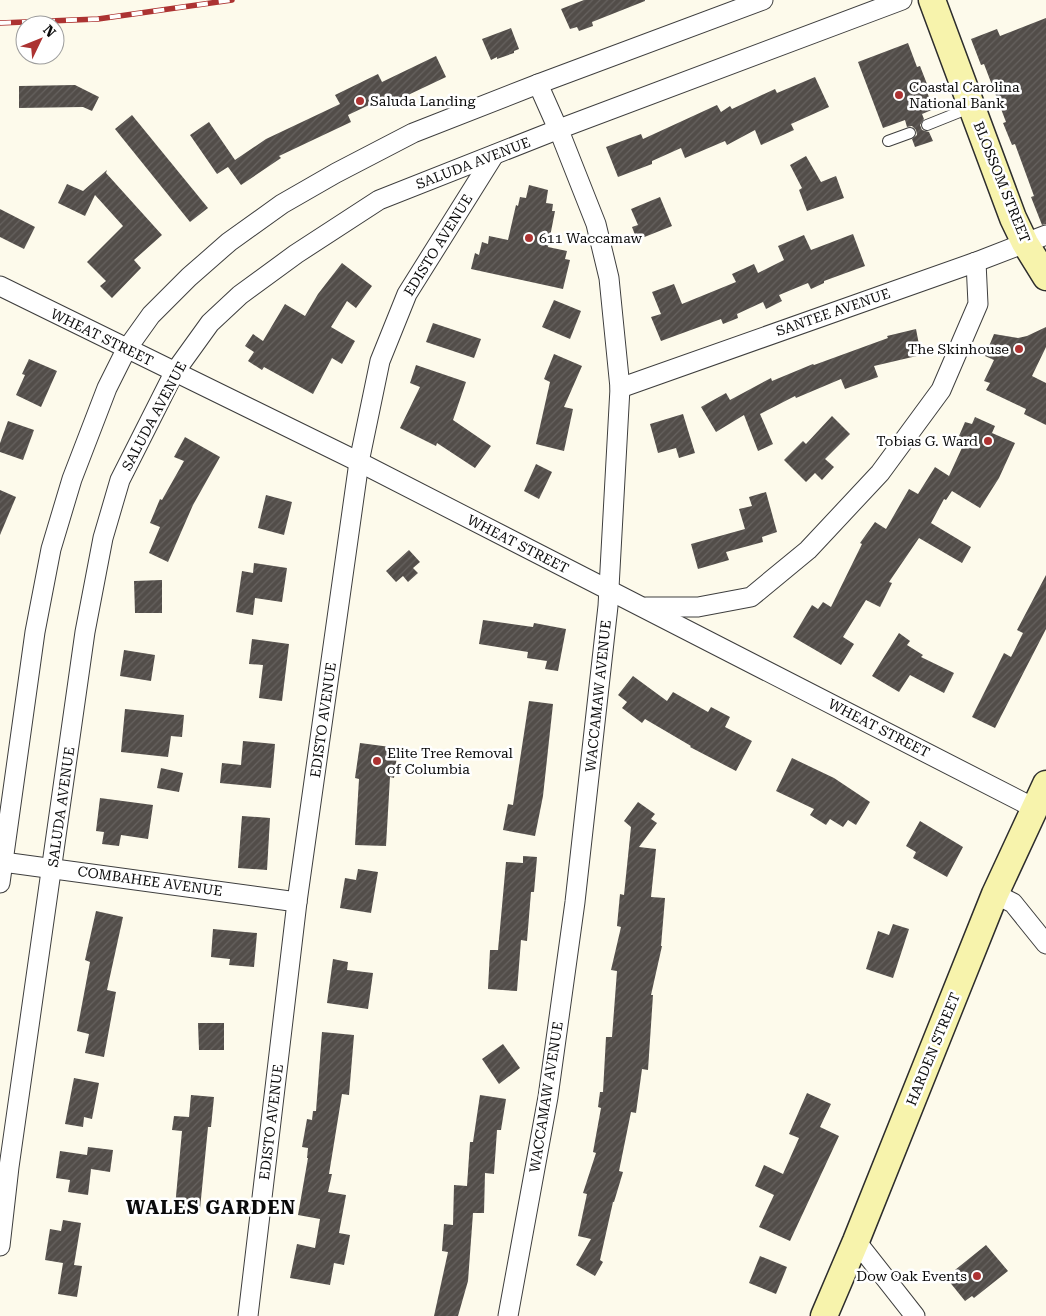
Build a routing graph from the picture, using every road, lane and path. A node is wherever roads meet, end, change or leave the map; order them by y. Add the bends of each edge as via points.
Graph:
1 (763, 0) edge
2 (902, 0) edge
3 (932, 0) edge
4 (538, 84) junction
5 (972, 107) junction
6 (926, 126) dead end
7 (559, 129) junction
8 (910, 133) dead end
9 (888, 141) dead end
10 (494, 155) junction
11 (1035, 239) edge
12 (976, 262) junction
13 (1046, 277) edge
14 (0, 286) edge
15 (126, 350) junction
16 (174, 373) junction
17 (620, 388) junction
18 (359, 462) junction
19 (608, 590) junction
20 (644, 607) junction
21 (1046, 784) edge
22 (1034, 808) junction
23 (3, 862) junction
24 (53, 868) junction
25 (0, 883) edge
26 (995, 894) junction
27 (297, 902) junction
28 (1046, 944) edge
29 (4, 1165) edge
30 (856, 1242) junction
31 (0, 1246) edge
32 (248, 1316) edge
33 (508, 1316) edge
34 (824, 1316) edge
35 (915, 1316) edge

1 - 4 street
2 - 7 street, SALUDA AVENUE
3 - 5 main road, BLOSSOM STREET
4 - 7 street, WACCAMAW AVENUE
4 - 15 street via 413,133 282,204 229,242 189,277 151,315
5 - 6 lane
5 - 11 main road, BLOSSOM STREET via 1014,218
7 - 10 street, SALUDA AVENUE
7 - 17 street, WACCAMAW AVENUE via 598,233 609,278
8 - 9 lane
10 - 16 street, SALUDA AVENUE via 379,200 296,254 240,295 210,323
10 - 18 street, EDISTO AVENUE via 407,294 380,361
11 - 12 street, SANTEE AVENUE
11 - 13 main road, BLOSSOM STREET
12 - 17 street, SANTEE AVENUE
12 - 20 street via 978,304 941,390 880,473 808,550 751,597 698,606
14 - 15 street, WHEAT STREET
15 - 16 street, WHEAT STREET
15 - 23 street via 90,429 51,549 35,632
16 - 18 street, WHEAT STREET
16 - 24 street, SALUDA AVENUE via 120,480 103,538 85,632
17 - 19 street, WACCAMAW AVENUE
18 - 19 street, WHEAT STREET
18 - 27 street, EDISTO AVENUE
19 - 20 street, WHEAT STREET
19 - 33 street, WACCAMAW AVENUE via 575,902 548,1097
20 - 22 street, WHEAT STREET
21 - 22 main road, HARDEN STREET
22 - 26 main road, HARDEN STREET
23 - 24 street, COMBAHEE AVENUE
23 - 25 street
24 - 27 street, COMBAHEE AVENUE
24 - 29 street, SALUDA AVENUE
26 - 28 street via 1013,903
26 - 30 main road, HARDEN STREET
27 - 32 street, EDISTO AVENUE
29 - 31 street, SALUDA AVENUE
30 - 34 main road, HARDEN STREET
30 - 35 street

